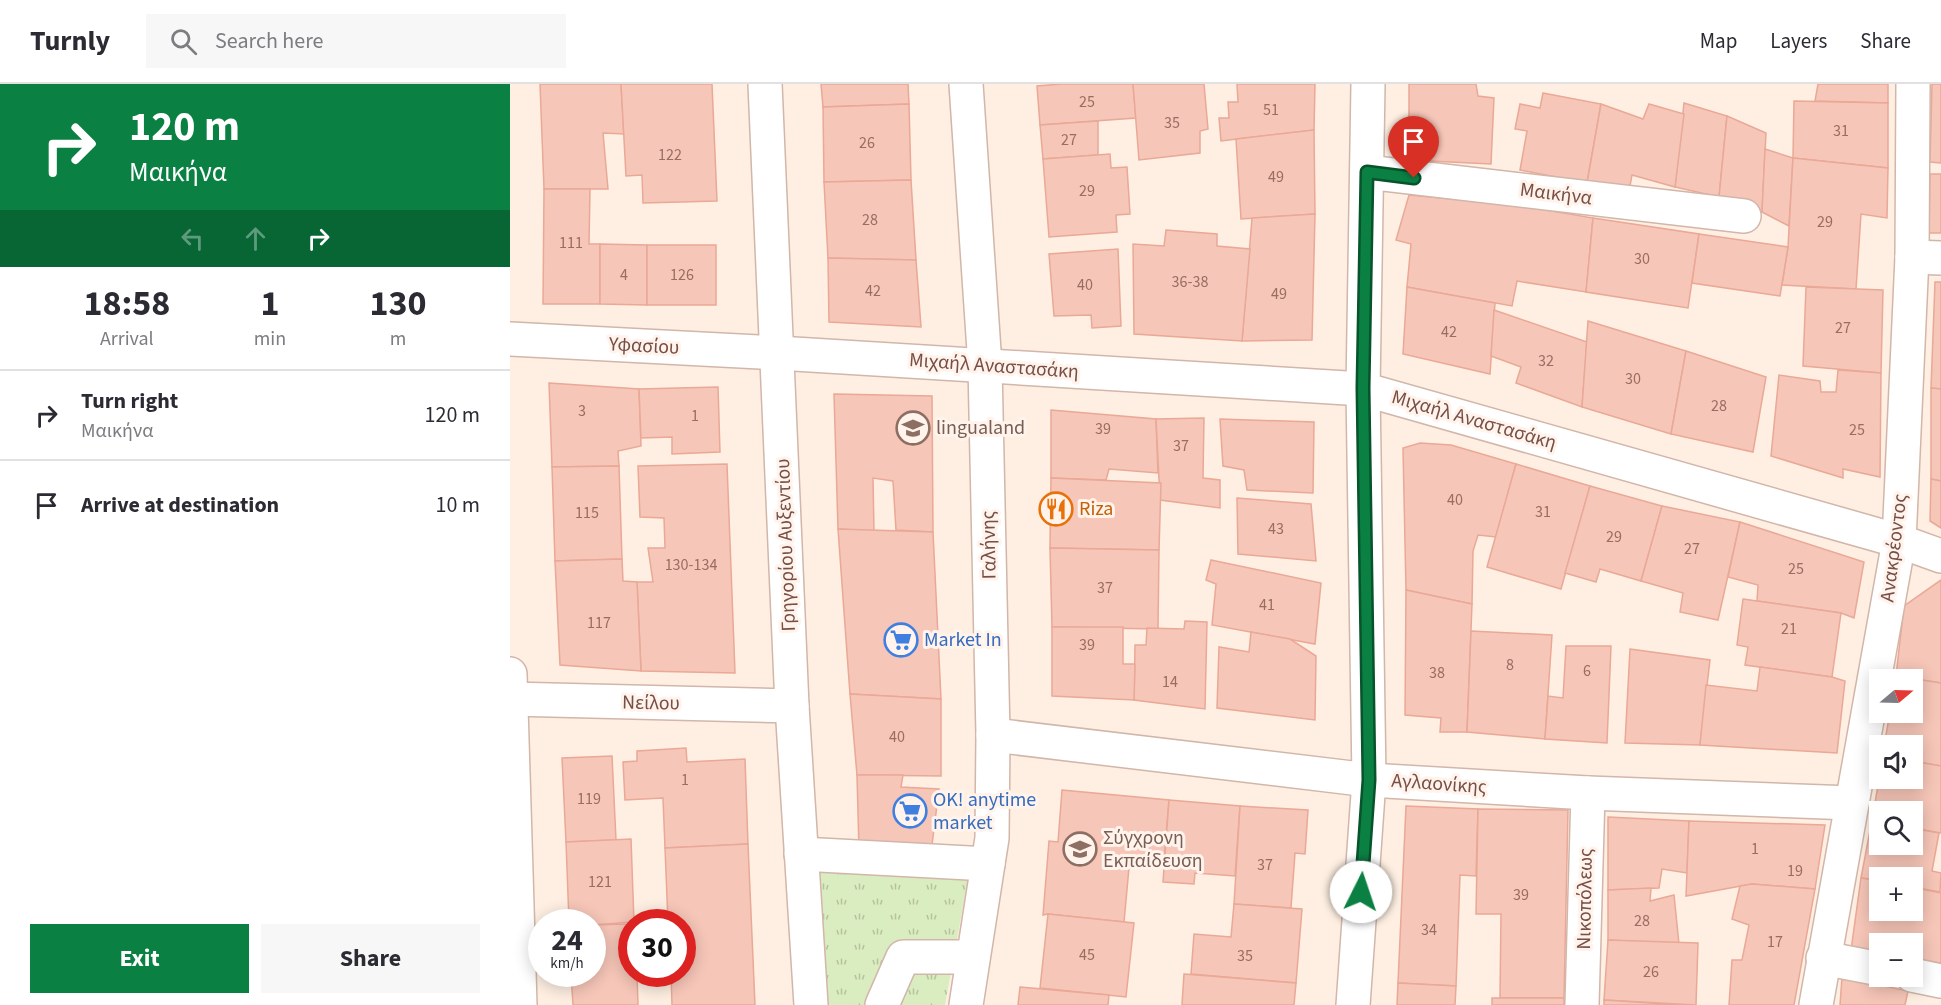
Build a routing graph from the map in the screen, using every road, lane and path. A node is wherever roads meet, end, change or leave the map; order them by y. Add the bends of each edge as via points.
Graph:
1 (765, 84) edge
2 (966, 84) edge
3 (1368, 84) edge
4 (1913, 84) edge
5 (1367, 172) junction
6 (1744, 216) dead end
7 (1926, 258) edge
8 (510, 339) edge
9 (778, 353) junction
10 (985, 366) junction
11 (1363, 388) junction
12 (1899, 541) junction
13 (1941, 556) edge
14 (510, 674) edge
15 (510, 700) edge
16 (792, 706) junction
17 (993, 735) junction
18 (1369, 780) junction
19 (1588, 794) junction
20 (1852, 803) junction
21 (801, 854) junction
22 (988, 864) junction
23 (513, 908) edge
24 (973, 957) junction
25 (1823, 958) junction
26 (1869, 967) edge
27 (1923, 977) edge
28 (1941, 981) edge
29 (520, 1005) edge
30 (811, 1005) edge
31 (882, 1005) edge
32 (966, 1005) edge
33 (1353, 1005) edge
34 (1582, 1005) edge
35 (1816, 1005) edge

1 - 9 street, Γρηγορίου Αυξεντίου
2 - 10 street, Γαλήνης
3 - 5 street
4 - 7 street, Ανακρέοντος
5 - 6 street, Μαικήνα
5 - 11 street
7 - 12 street, Ανακρέοντος
8 - 9 street, Υφασίου
9 - 10 street, Μιχαήλ Αναστασάκη
9 - 16 street, Γρηγορίου Αυξεντίου
10 - 11 street, Μιχαήλ Αναστασάκη
10 - 17 street, Γαλήνης
11 - 12 street, Μιχαήλ Αναστασάκη
11 - 18 street
12 - 13 street, Μιχαήλ Αναστασάκη
12 - 20 street, Ανακρέοντος
14 - 15 street
15 - 16 street, Νείλου
15 - 23 street
16 - 21 street, Γρηγορίου Αυξεντίου
17 - 18 street, Αγλαονίκης
17 - 22 street, Γαλήνης
18 - 19 street, Αγλαονίκης
18 - 33 street
19 - 20 street, Αγλαονίκης
19 - 34 street, Νικοπόλεως
20 - 25 street, Ανακρέοντος
21 - 22 street
21 - 30 street, Γρηγορίου Αυξεντίου
22 - 24 street, Γαλήνης
23 - 29 street
24 - 31 street via 903,957
24 - 32 street, Γαλήνης
25 - 26 street
25 - 35 street, Ανακρέοντος
27 - 28 street

